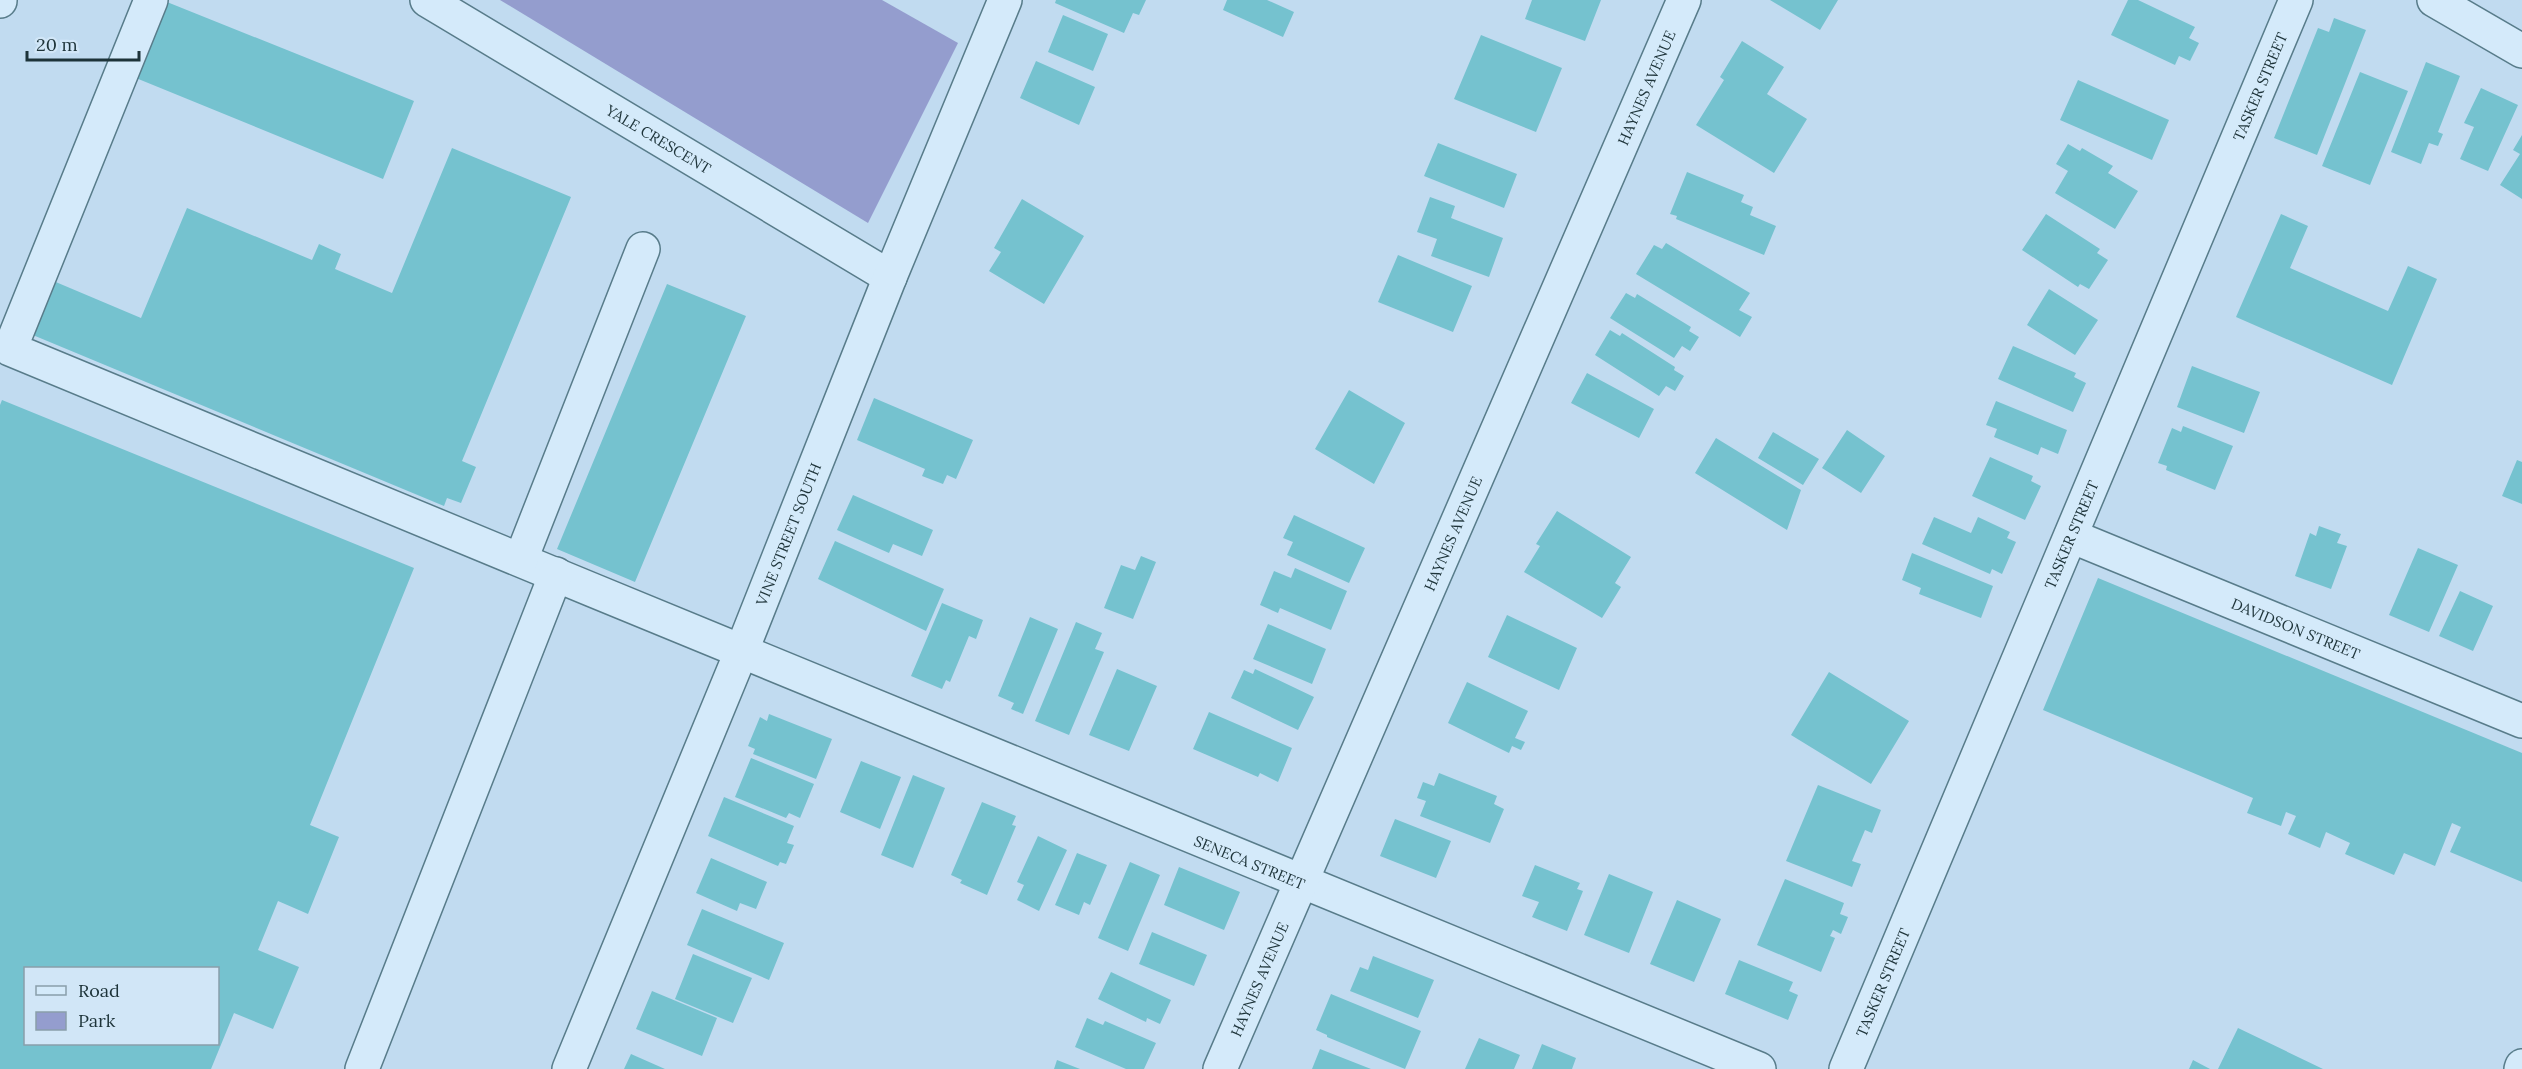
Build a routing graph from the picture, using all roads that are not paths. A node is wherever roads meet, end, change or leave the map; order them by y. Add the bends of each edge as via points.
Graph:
1 (151, 0) edge
2 (428, 0) edge
3 (1005, 0) edge
4 (1684, 0) edge
5 (2296, 0) edge
6 (2434, 0) edge
7 (2522, 51) edge
8 (643, 249) dead end
9 (890, 277) junction
10 (2071, 536) junction
11 (520, 559) junction
12 (556, 574) junction
13 (742, 650) junction
14 (2522, 721) edge
15 (1299, 884) junction
16 (362, 1069) edge
17 (569, 1069) edge
18 (1220, 1069) edge
19 (1759, 1069) edge
20 (1846, 1069) edge

1 - 11 street, SENECA STREET via 10,350
2 - 9 street, YALE CRESCENT
3 - 9 street, VINE STREET SOUTH
4 - 15 street, HAYNES AVENUE
5 - 10 street, TASKER STREET
6 - 7 street
8 - 11 street
9 - 13 street, VINE STREET SOUTH
10 - 14 street, DAVIDSON STREET
10 - 20 street, TASKER STREET
11 - 12 street, SENECA STREET
12 - 13 street, SENECA STREET
12 - 16 street
13 - 15 street, SENECA STREET
13 - 17 street, VINE STREET SOUTH
15 - 18 street, HAYNES AVENUE
15 - 19 street, SENECA STREET

